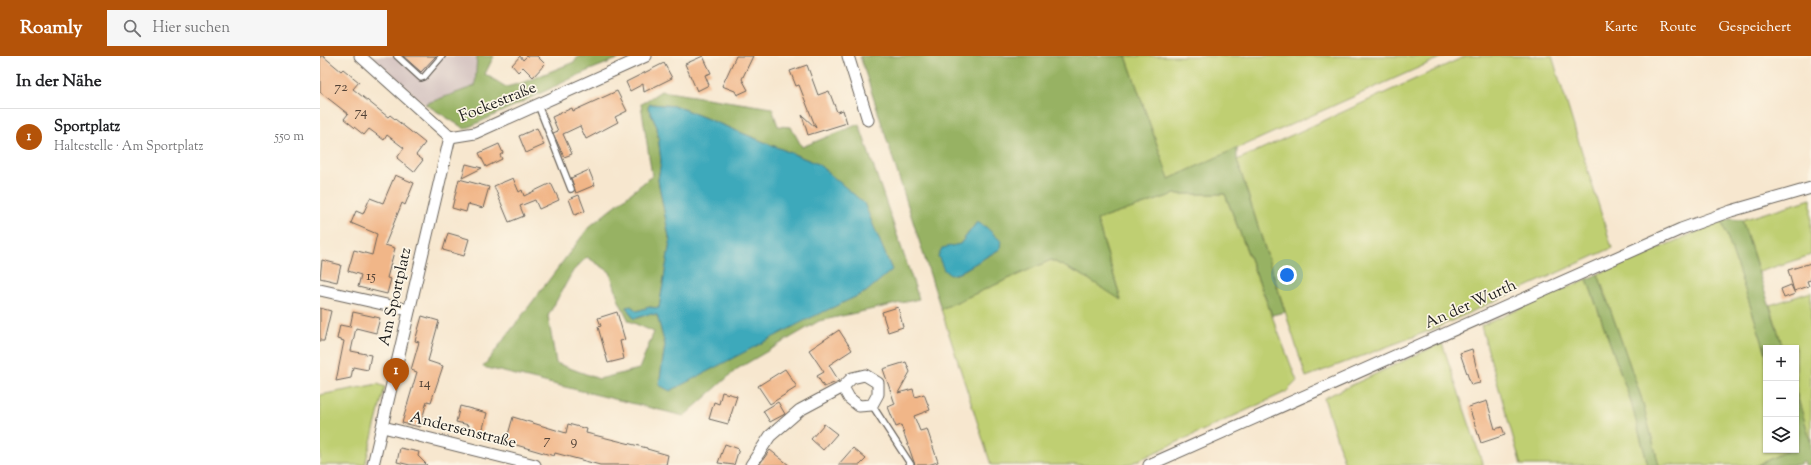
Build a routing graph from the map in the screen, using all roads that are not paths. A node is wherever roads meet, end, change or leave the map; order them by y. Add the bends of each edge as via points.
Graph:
1 (360, 56) edge
2 (397, 56) edge
3 (442, 56) edge
4 (646, 56) edge
5 (848, 56) edge
6 (538, 105) junction
7 (868, 120) dead end
8 (450, 137) junction
9 (1811, 188) edge
10 (571, 189) dead end
11 (320, 290) edge
12 (409, 310) junction
13 (843, 386) junction
14 (872, 405) junction
15 (383, 427) junction
16 (374, 465) edge
17 (535, 465) edge
18 (751, 465) edge
19 (911, 465) edge
20 (1149, 465) edge

1 - 8 street, Fockestraße
2 - 3 lane via 421,78
4 - 6 street, Fockestraße
5 - 7 street
6 - 8 street, Fockestraße via 475,133
6 - 10 lane
8 - 12 street, Am Sportplatz
9 - 20 street, An der Wurth via 1731,211 1681,229
11 - 12 street
12 - 15 street, Am Sportplatz
13 - 14 street via 849,398 859,406
13 - 14 street via 852,378 865,375 878,383 878,394
13 - 18 street via 800,410 770,436
14 - 19 lane
15 - 16 street, Am Sportplatz
15 - 17 street, Andersenstraße

